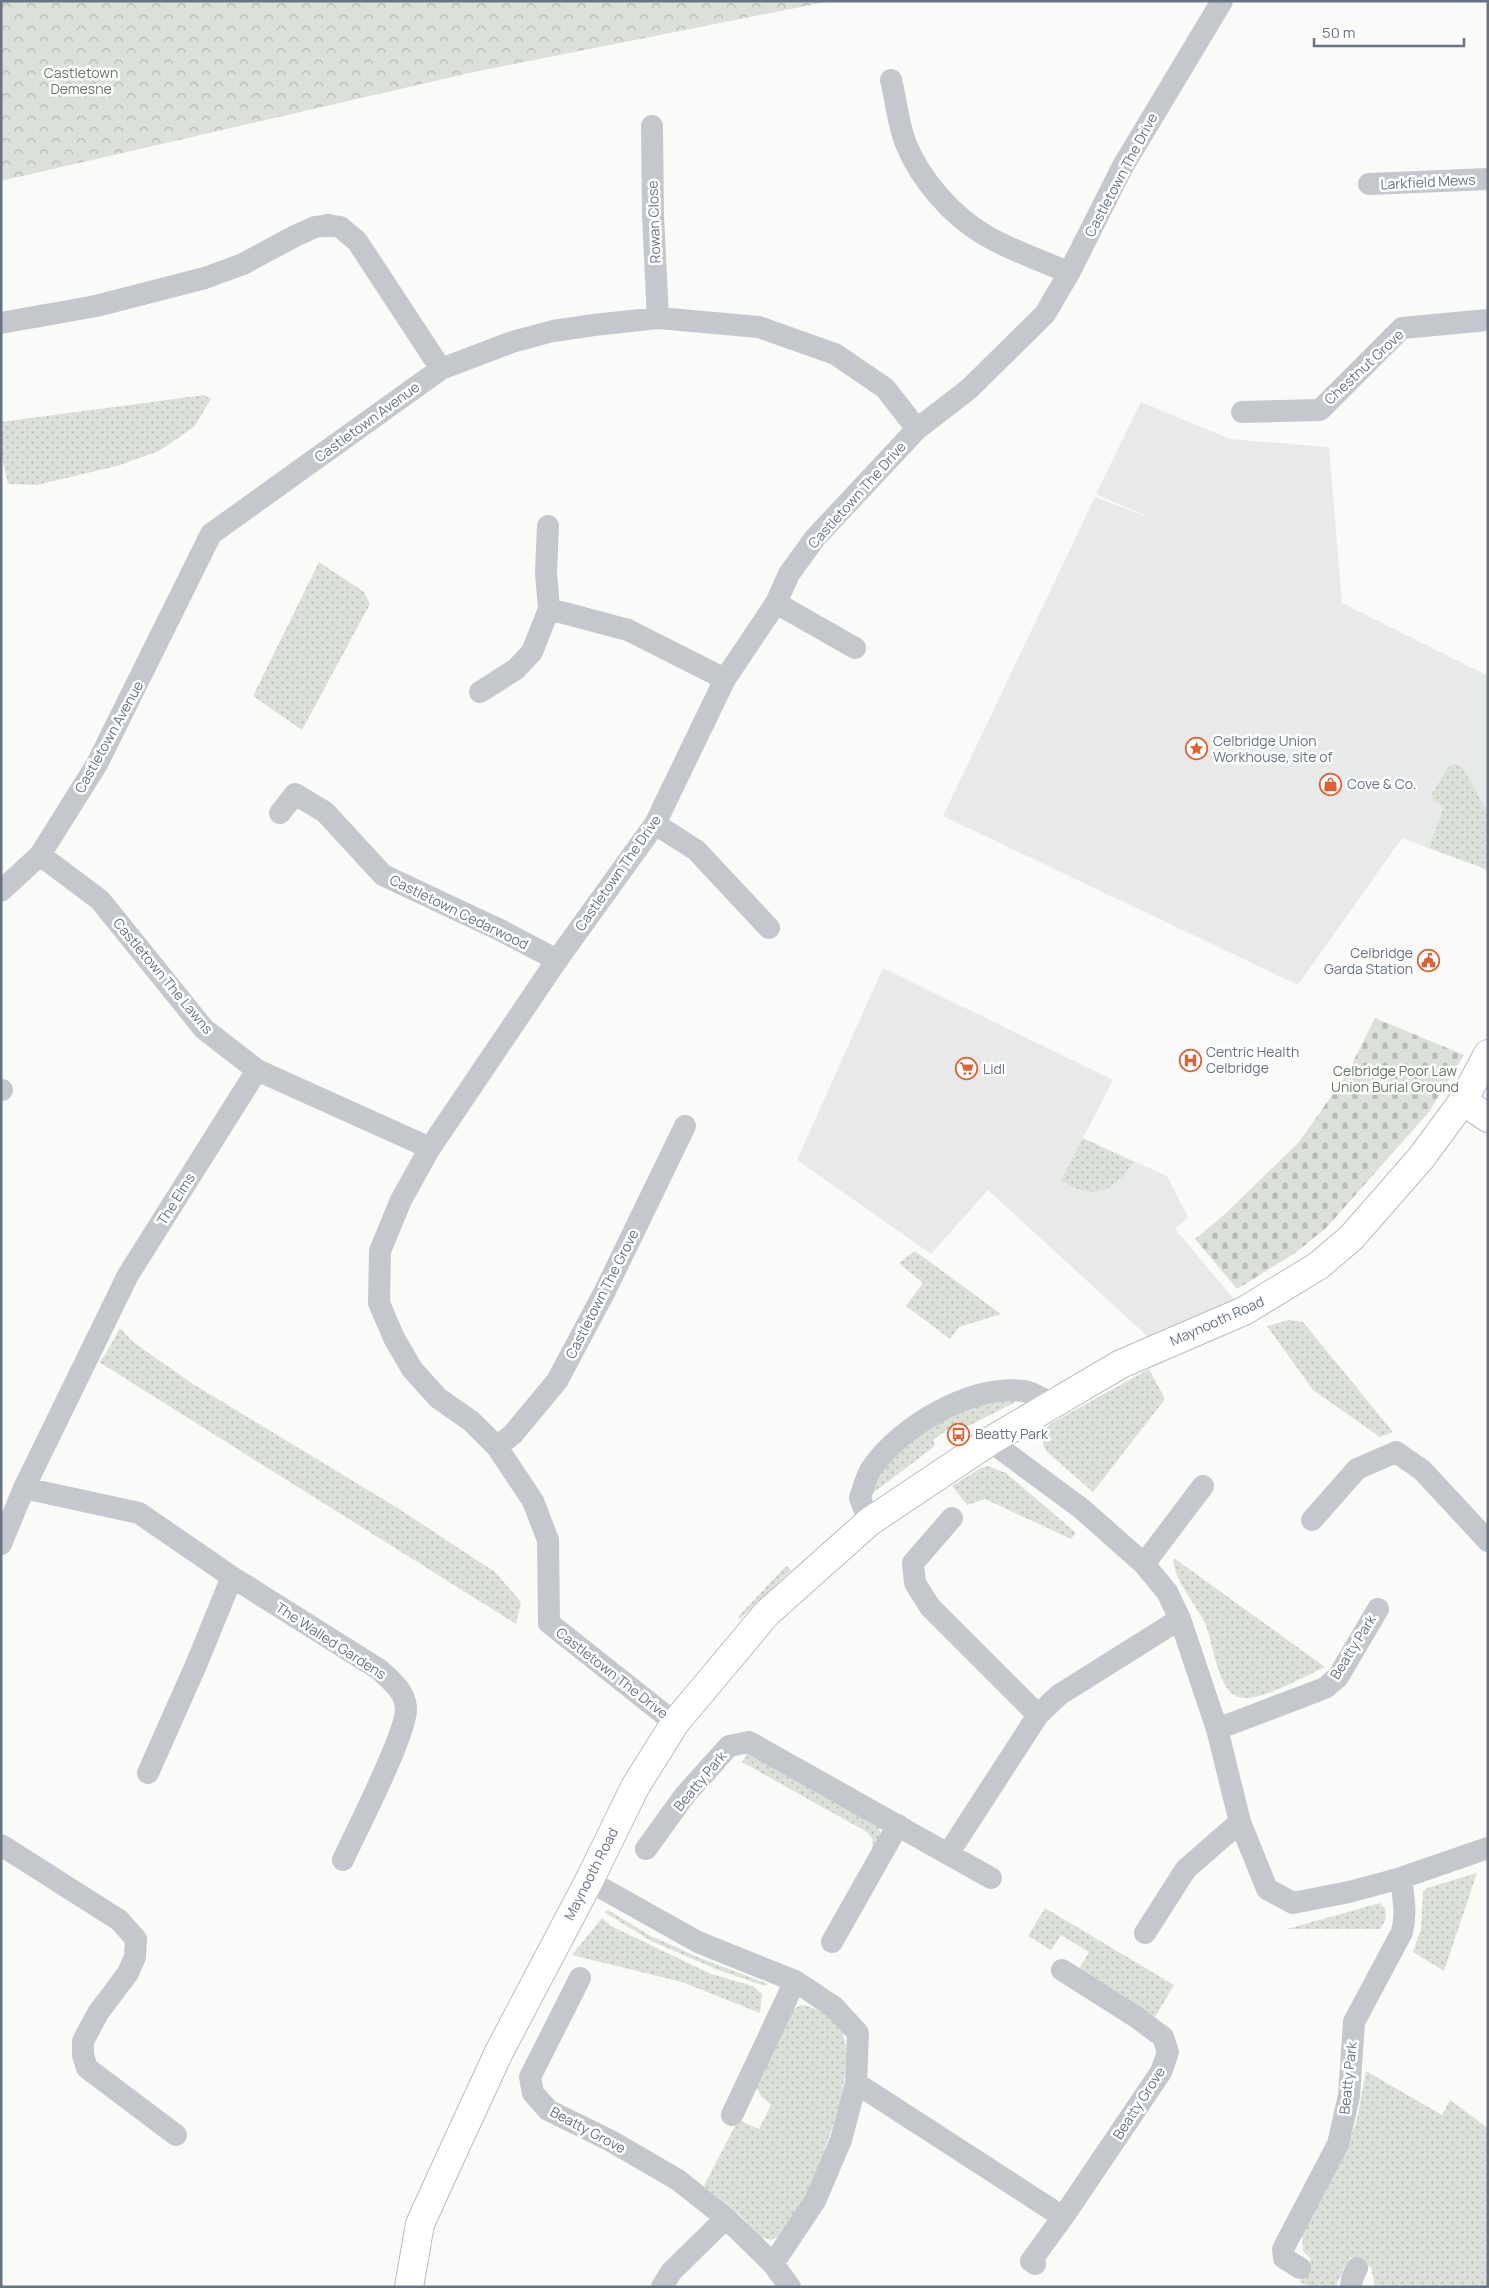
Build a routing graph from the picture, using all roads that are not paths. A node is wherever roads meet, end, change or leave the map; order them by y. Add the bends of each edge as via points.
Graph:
1 (1222, 1) edge
2 (891, 80) dead end
3 (652, 126) dead end
4 (1488, 179) edge
5 (1369, 184) dead end
6 (1070, 273) junction
7 (658, 318) junction
8 (1488, 320) edge
9 (1, 323) edge
10 (441, 368) junction
11 (1242, 412) dead end
12 (917, 429) junction
13 (548, 526) dead end
14 (776, 603) junction
15 (549, 609) junction
16 (856, 648) dead end
17 (725, 679) junction
18 (480, 692) dead end
19 (280, 813) dead end
20 (655, 824) junction
21 (40, 855) junction
22 (1, 891) edge
23 (769, 928) dead end
24 (557, 960) junction
25 (1488, 1054) edge
26 (257, 1070) junction
27 (1464, 1101) junction
28 (1488, 1118) edge
29 (685, 1126) dead end
30 (430, 1148) junction
31 (1052, 1404) junction
32 (990, 1441) junction
33 (497, 1447) junction
34 (1203, 1486) dead end
35 (24, 1488) junction
36 (952, 1518) dead end
37 (1312, 1520) dead end
38 (869, 1522) junction
39 (1488, 1541) edge
40 (1, 1544) edge
41 (1144, 1564) junction
42 (232, 1577) junction
43 (1378, 1609) dead end
44 (1180, 1618) junction
45 (1038, 1715) junction
46 (676, 1723) junction
47 (1217, 1729) junction
48 (148, 1773) dead end
49 (1240, 1822) junction
50 (898, 1825) junction
51 (1, 1845) edge
52 (1488, 1848) edge
53 (646, 1849) dead end
54 (948, 1854) junction
55 (343, 1860) dead end
56 (991, 1878) dead end
57 (1401, 1878) junction
58 (589, 1881) junction
59 (1145, 1933) dead end
60 (832, 1942) dead end
61 (1062, 1970) dead end
62 (580, 1978) dead end
63 (795, 1981) junction
64 (856, 2083) junction
65 (732, 2115) dead end
66 (176, 2135) dead end
67 (1062, 2217) junction
68 (726, 2218) junction
69 (773, 2264) junction
70 (1035, 2264) dead end
71 (1300, 2268) dead end
72 (409, 2287) edge
73 (662, 2287) edge
74 (790, 2287) edge

1 - 6 street, Castletown The Drive via 1123,166
2 - 6 street via 905,143 937,193 985,236
3 - 7 street, Rowan Close
4 - 5 street, Larkfield Mews
6 - 12 street, Castletown The Drive via 1045,314 969,389
7 - 10 street, Castletown Avenue via 553,331
7 - 12 street, Castletown Avenue via 759,327 835,354 885,388
8 - 11 street, Chestnut Grove via 1402,328 1320,410
9 - 10 street via 96,306 205,278 243,264 303,232 328,225 340,227 357,241
10 - 21 street, Castletown Avenue via 211,534 97,764
12 - 14 street, Castletown The Drive via 815,538 789,574
13 - 15 street via 546,573
14 - 16 street
14 - 17 street, Castletown The Drive
15 - 17 street via 628,630
15 - 18 street via 532,652 516,669
17 - 20 street, Castletown The Drive
19 - 24 street, Castletown Cedarwood via 295,794 325,812 383,875
20 - 23 street via 696,850
20 - 24 street, Castletown The Drive
21 - 22 street, Castletown Avenue
21 - 26 street, Castletown The Lawns via 100,900 204,1029
24 - 30 street, Castletown The Drive
25 - 27 main road, Maynooth Road
26 - 30 street, Castletown The Lawns
26 - 35 street, The Elms via 128,1275
27 - 28 main road
27 - 31 main road, Maynooth Road via 1421,1158 1350,1238 1318,1266 1244,1311 1121,1364
29 - 33 street, Castletown The Grove via 557,1381 513,1434
30 - 33 street, Castletown The Drive via 400,1200 380,1251 379,1303 412,1369 438,1398 471,1421
31 - 32 main road, Maynooth Road
31 - 38 street via 1026,1391 996,1391 936,1413 900,1437 870,1471 860,1498
32 - 38 main road, Maynooth Road
32 - 41 street via 1082,1509
33 - 46 street, Castletown The Drive via 533,1500 548,1540 549,1624
34 - 41 street
35 - 40 street
35 - 42 street, The Walled Gardens via 139,1513
36 - 45 street via 913,1563 915,1583 930,1607
37 - 39 street via 1357,1469 1396,1452 1422,1470
38 - 46 main road, Maynooth Road via 767,1614
41 - 44 street via 1167,1592
42 - 48 street
42 - 55 street, The Walled Gardens via 380,1670 400,1689 406,1706 404,1721
43 - 47 street, Beatty Park via 1338,1676 1325,1688
44 - 45 street via 1059,1694
44 - 47 street
45 - 54 street
46 - 58 main road, Maynooth Road via 635,1787
47 - 49 street
49 - 57 street via 1266,1889 1293,1902
49 - 59 street via 1186,1869
50 - 53 street, Beatty Park via 748,1742 729,1746 685,1795
50 - 54 street, Beatty Park
50 - 60 street
51 - 66 street via 120,1920 136,1938 135,1957 128,1973 98,2013 83,2041 83,2055 87,2068
52 - 57 street
54 - 56 street, Beatty Park
57 - 71 street, Beatty Park via 1406,1913 1404,1925 1354,2022 1349,2096 1338,2143 1284,2249 1284,2258
58 - 63 street via 698,1942
58 - 72 main road, Maynooth Road via 499,2052 450,2156 420,2224
61 - 67 street, Beatty Grove via 1163,2037 1168,2052 1161,2072
62 - 68 street, Beatty Grove via 530,2077 533,2093 548,2110 611,2141 678,2180
63 - 64 street via 834,2007 858,2033
63 - 65 street
64 - 67 street
64 - 69 street via 841,2140 815,2201
67 - 70 street, Beatty Grove via 1031,2261
68 - 69 street, Beatty Grove
68 - 73 street via 671,2272
69 - 74 street, Beatty Grove

